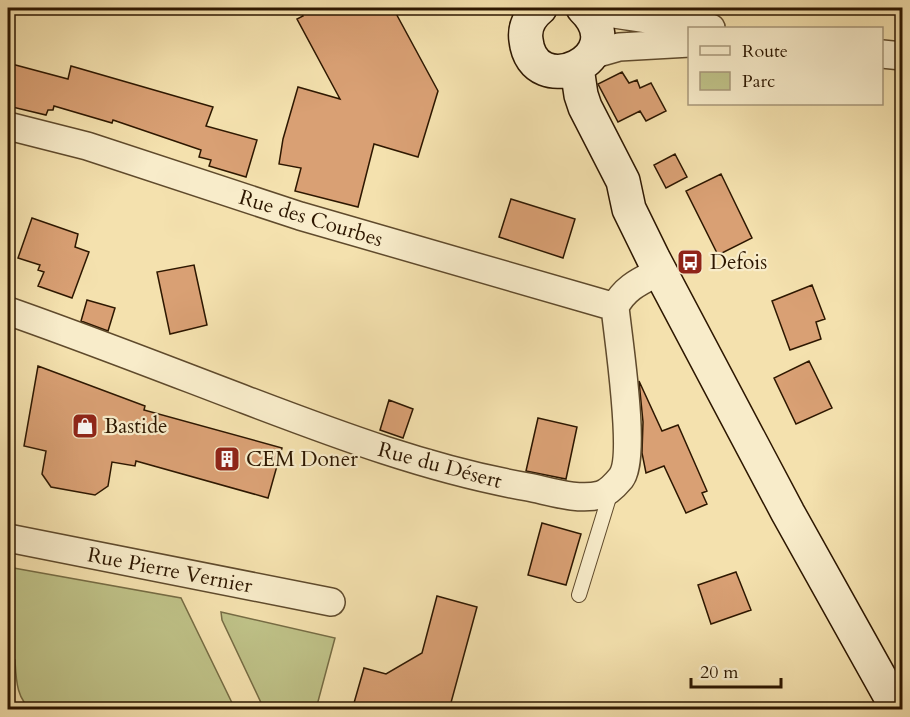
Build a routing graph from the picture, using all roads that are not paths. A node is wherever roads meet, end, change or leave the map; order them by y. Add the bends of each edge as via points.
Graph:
1 (583, 8) edge
2 (526, 16) edge
3 (705, 27) edge
4 (688, 43) edge
5 (883, 54) edge
6 (903, 56) edge
7 (584, 62) junction
8 (543, 67) junction
9 (8, 126) edge
10 (629, 209) junction
11 (660, 271) junction
12 (615, 307) junction
13 (8, 311) edge
14 (612, 487) junction
15 (8, 538) edge
16 (579, 595) dead end
17 (332, 602) dead end
18 (898, 710) edge

1 - 3 street
1 - 7 main road via 596,30 595,47
2 - 8 main road via 528,48
4 - 7 street via 619,47
5 - 6 street
7 - 8 main road via 563,72
7 - 10 main road via 581,95 623,182
8 - 10 main road via 609,188
9 - 12 street, Rue des Courbes via 87,146 300,216
10 - 11 main road
11 - 12 street via 630,287
11 - 18 main road
12 - 14 street via 627,459 623,475
13 - 14 street, Rue du Désert via 414,460 562,494 601,495
14 - 16 lane
15 - 17 street, Rue Pierre Vernier

